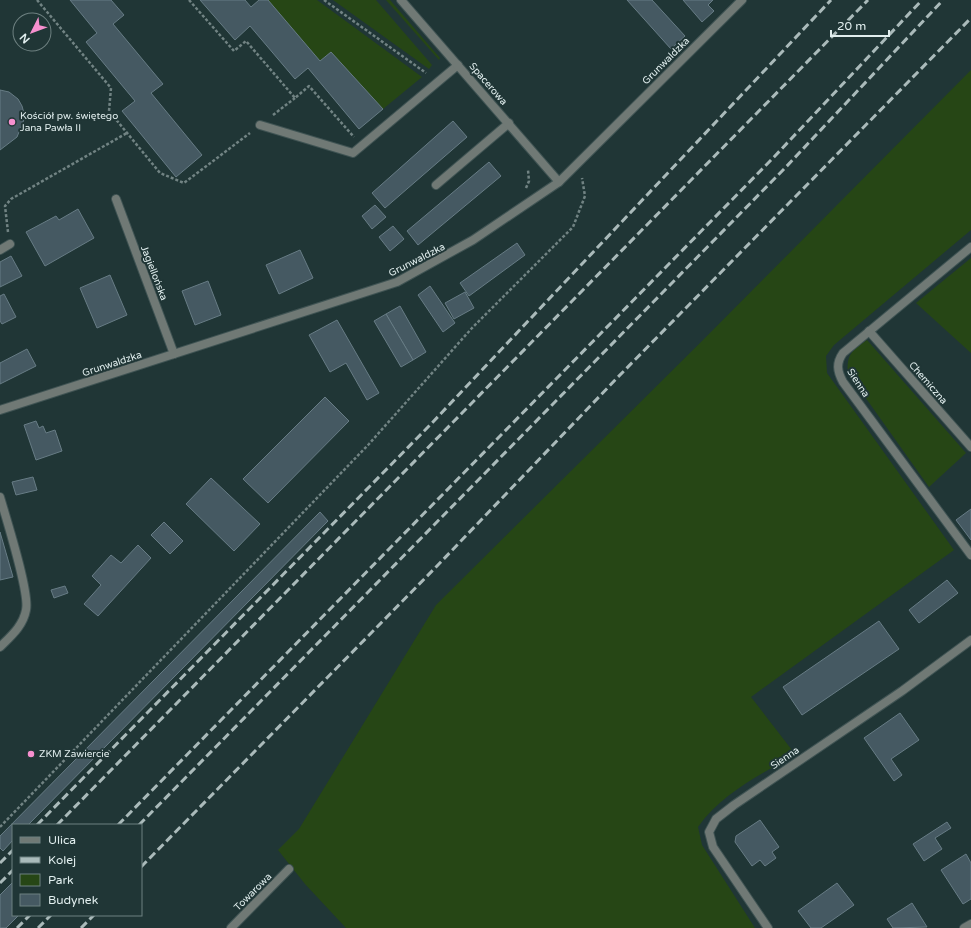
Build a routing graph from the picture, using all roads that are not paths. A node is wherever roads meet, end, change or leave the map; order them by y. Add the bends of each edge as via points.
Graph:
1 (401, 0) edge
2 (742, 0) edge
3 (458, 65) junction
4 (509, 123) junction
5 (260, 125) road end
6 (559, 182) junction
7 (436, 184) dead end
8 (116, 199) dead end
9 (10, 244) road end
10 (971, 247) edge
11 (0, 250) edge
12 (869, 331) junction
13 (174, 354) junction
14 (0, 410) edge
15 (971, 447) edge
16 (0, 497) edge
17 (971, 555) edge
18 (971, 640) edge
19 (0, 647) edge
20 (289, 869) dead end
21 (971, 924) edge
22 (231, 928) edge
23 (768, 928) edge
24 (964, 928) edge

1 - 3 street, Spacerowa
2 - 6 street, Grunwaldzka
3 - 4 street, Spacerowa
3 - 5 street via 353,154
4 - 6 street, Spacerowa
4 - 7 street
6 - 13 street, Grunwaldzka via 474,240 397,282
8 - 13 street, Jagiellońska
9 - 11 street
10 - 12 street, Sienna
12 - 15 street, Chemiczna
12 - 17 street, Sienna via 839,359 840,375
13 - 14 street, Grunwaldzka
16 - 19 street via 27,605 24,619 17,630
18 - 23 street, Sienna via 902,691 716,819 709,832 713,847
20 - 22 street, Towarowa
21 - 24 street

